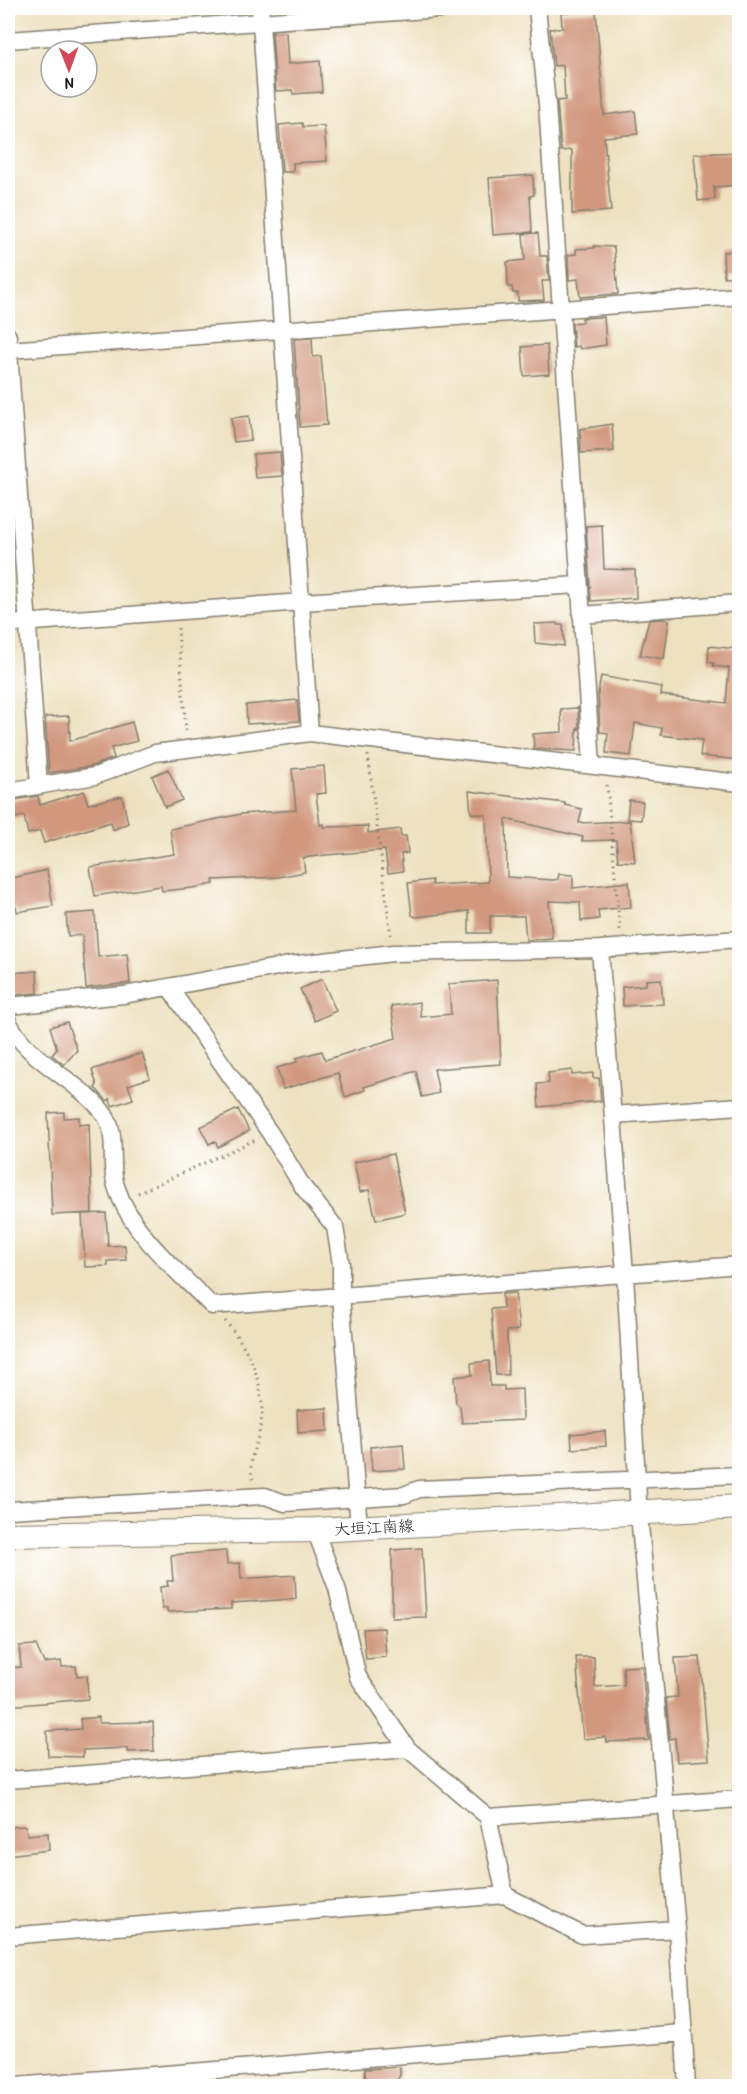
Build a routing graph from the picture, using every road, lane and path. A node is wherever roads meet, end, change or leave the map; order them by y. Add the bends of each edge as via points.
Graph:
1 (454, 8) edge
2 (537, 8) edge
3 (260, 14) edge
4 (8, 40) edge
5 (740, 296) edge
6 (561, 309) junction
7 (283, 329) junction
8 (8, 345) edge
9 (579, 585) junction
10 (302, 602) junction
11 (740, 603) edge
12 (177, 611) junction
13 (581, 615) junction
14 (29, 622) junction
15 (8, 624) edge
16 (310, 733) junction
17 (366, 739) junction
18 (187, 749) junction
19 (600, 766) junction
20 (740, 783) edge
21 (39, 786) junction
22 (8, 791) edge
23 (740, 939) edge
24 (620, 947) junction
25 (600, 949) junction
26 (393, 953) junction
27 (169, 987) junction
28 (8, 1006) edge
29 (8, 1021) edge
30 (740, 1106) edge
31 (614, 1115) junction
32 (270, 1133) junction
33 (122, 1201) junction
34 (740, 1265) edge
35 (625, 1274) junction
36 (341, 1295) junction
37 (212, 1306) junction
38 (740, 1475) edge
39 (638, 1478) junction
40 (259, 1497) junction
41 (356, 1498) junction
42 (740, 1507) edge
43 (8, 1510) edge
44 (639, 1514) junction
45 (359, 1528) junction
46 (315, 1530) junction
47 (8, 1535) edge
48 (408, 1749) junction
49 (8, 1780) edge
50 (740, 1799) edge
51 (666, 1802) junction
52 (488, 1817) junction
53 (505, 1895) junction
54 (677, 1929) junction
55 (8, 1936) edge
56 (682, 2033) junction
57 (15, 2086) edge
58 (687, 2086) edge

1 - 3 street
2 - 6 street
3 - 4 street
3 - 7 street
5 - 6 street
6 - 7 street
6 - 9 street
7 - 8 street
7 - 10 street
8 - 14 street
9 - 10 street
9 - 13 street
10 - 12 street
10 - 16 street
11 - 13 street
12 - 14 street
12 - 18 path
13 - 19 street
14 - 15 street
14 - 21 street
16 - 17 street
16 - 18 street
17 - 19 street
17 - 26 path
18 - 21 street via 155,753 95,776
19 - 20 street
19 - 24 path
21 - 22 street
23 - 24 street
24 - 25 street
25 - 26 street
25 - 31 street
26 - 27 street via 289,965
27 - 28 street
27 - 32 street
29 - 33 street via 34,1053 103,1112 110,1126 115,1185
30 - 31 street
31 - 35 street
32 - 33 path
32 - 36 street via 303,1187 335,1227
33 - 37 street via 141,1232
34 - 35 street
35 - 36 street
35 - 39 street
36 - 37 street
36 - 41 street
37 - 40 path via 233,1330 254,1366 263,1405 250,1468
38 - 39 street
39 - 41 street via 419,1489 404,1495
39 - 44 street
40 - 41 street via 285,1503
40 - 43 street
41 - 45 street
42 - 44 main road, 大垣江南線
44 - 45 main road, 大垣江南線
44 - 51 street
45 - 46 main road, 大垣江南線
46 - 47 main road, 大垣江南線
46 - 48 street via 337,1588 358,1677
48 - 49 street
48 - 52 street
50 - 51 street
51 - 52 street
51 - 54 street
52 - 53 street
53 - 54 street via 582,1935
53 - 55 street
54 - 56 street
56 - 57 street
56 - 58 street

